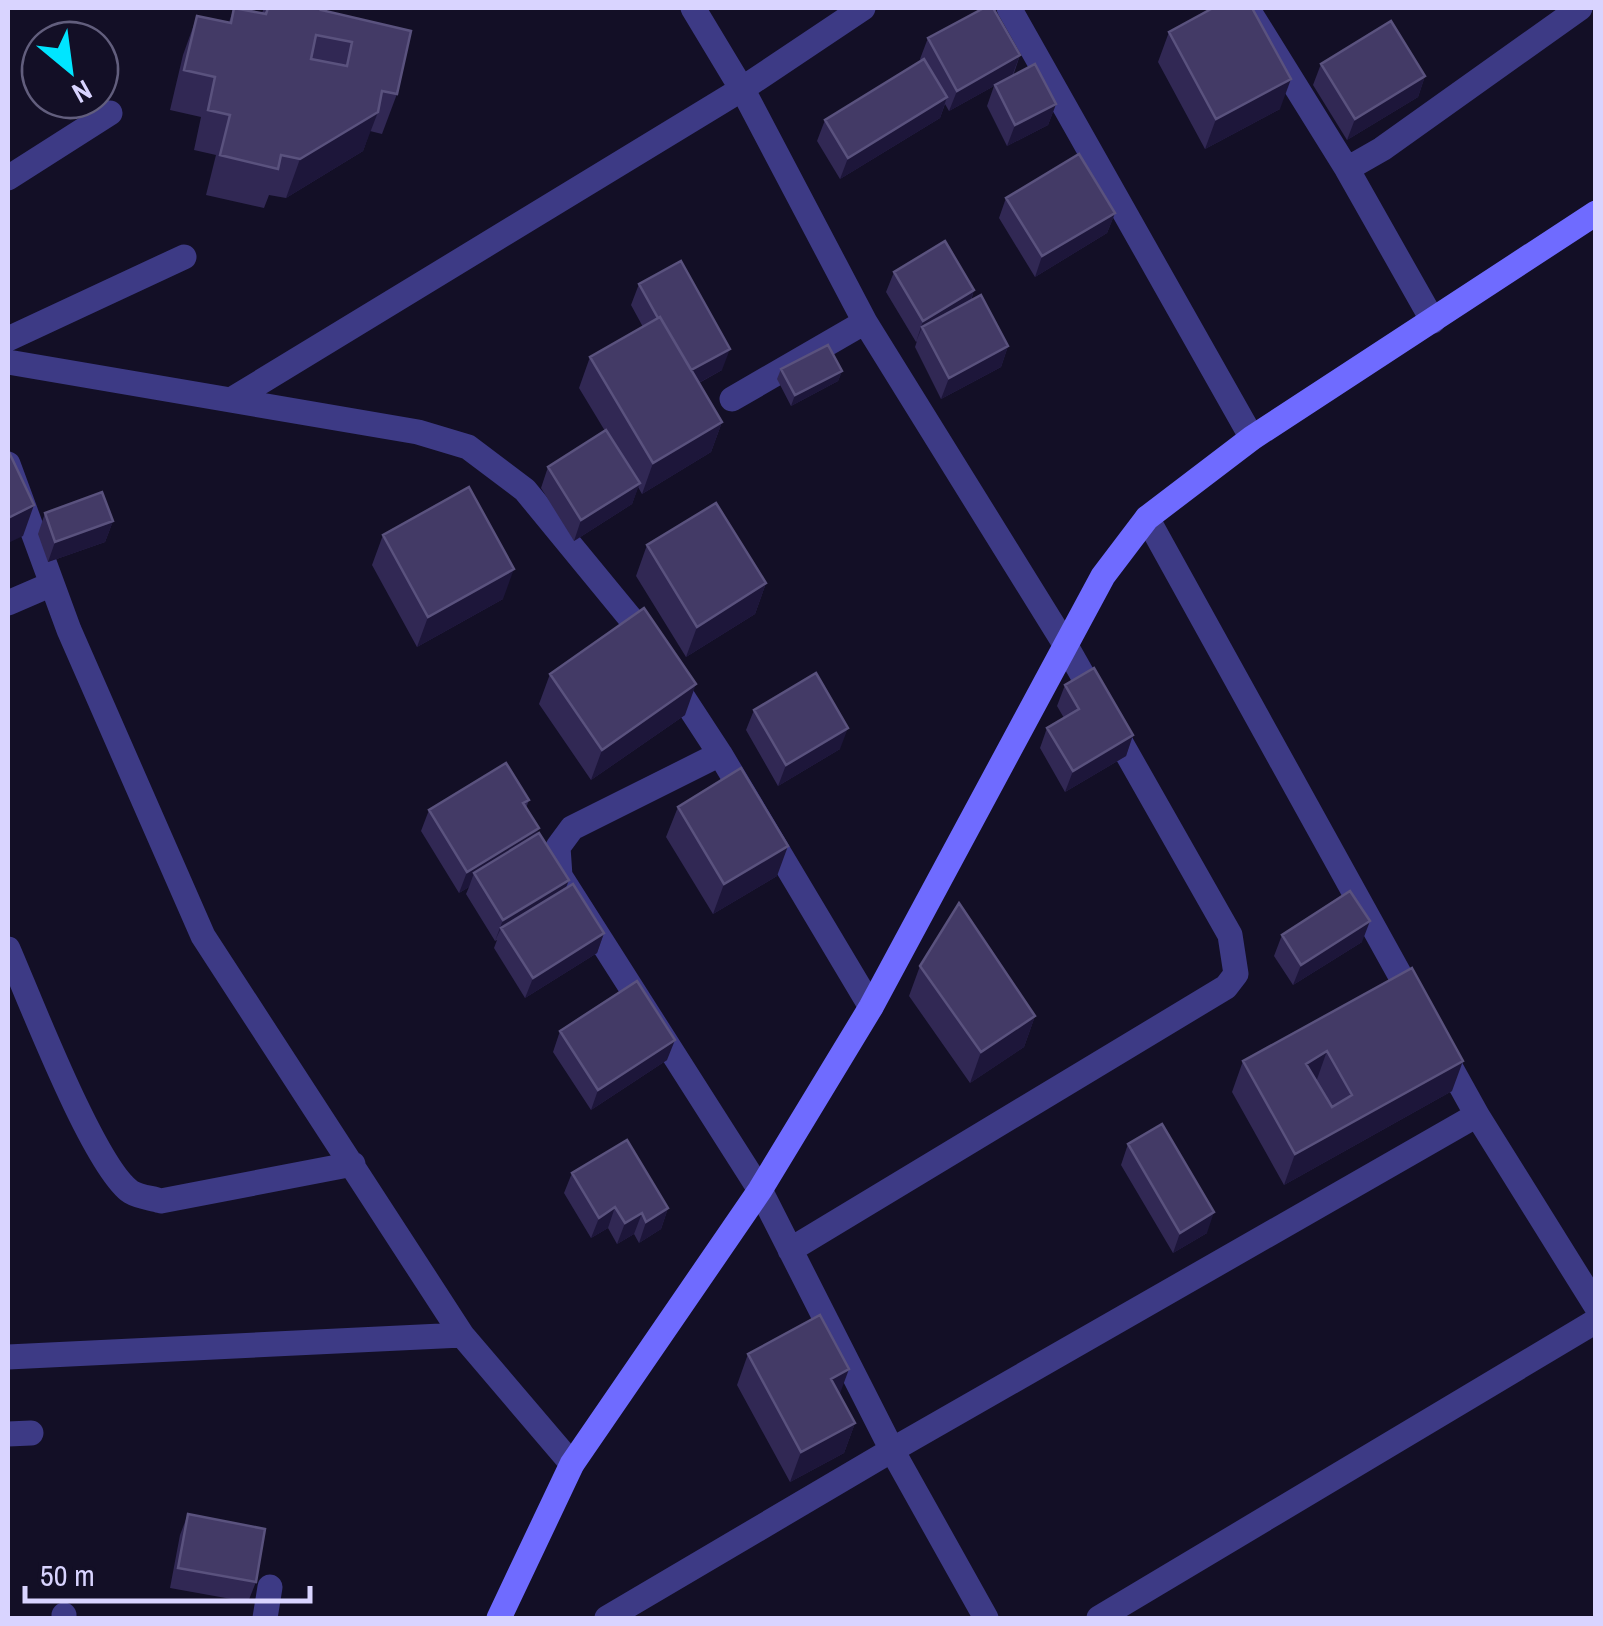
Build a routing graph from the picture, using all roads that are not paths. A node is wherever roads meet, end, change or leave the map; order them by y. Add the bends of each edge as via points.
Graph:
1 (693, 8) edge
2 (863, 8) edge
3 (1009, 8) edge
4 (1247, 8) edge
5 (1580, 8) edge
6 (742, 89) junction
7 (98, 120) edge
8 (1347, 169) junction
9 (8, 178) edge
10 (1596, 212) edge
11 (184, 257) dead end
12 (1433, 321) junction
13 (865, 322) junction
14 (8, 338) edge
15 (8, 362) edge
16 (732, 399) dead end
17 (231, 400) junction
18 (1252, 438) junction
19 (8, 464) edge
20 (1147, 518) junction
21 (52, 584) junction
22 (8, 603) edge
23 (1066, 646) junction
24 (720, 754) junction
25 (8, 949) edge
26 (871, 1008) junction
27 (1477, 1114) junction
28 (353, 1164) junction
29 (760, 1190) junction
30 (790, 1250) junction
31 (1596, 1306) edge
32 (1596, 1321) edge
33 (462, 1335) junction
34 (8, 1358) edge
35 (892, 1450) junction
36 (572, 1464) junction
37 (270, 1586) dead end
38 (265, 1618) edge
39 (499, 1618) edge
40 (607, 1618) edge
41 (986, 1618) edge
42 (1098, 1618) edge

1 - 6 street
2 - 6 street
3 - 18 street
4 - 8 street
5 - 8 street
6 - 13 street
6 - 17 street
7 - 9 street
8 - 12 street
10 - 12 street
11 - 14 street
12 - 18 street
13 - 16 street
13 - 23 street
15 - 17 street
17 - 24 street via 468,447 525,490 632,619
18 - 20 street
19 - 21 street
20 - 23 street via 1103,576
20 - 27 street
21 - 22 street
21 - 28 street via 203,936
23 - 26 street
23 - 30 street via 1230,935 1236,974
24 - 26 street
24 - 29 street via 572,828 557,860 560,876
25 - 28 street via 106,1164 132,1192 161,1201
26 - 29 street
27 - 31 street
27 - 35 street
28 - 33 street
29 - 30 street
29 - 36 street
30 - 35 street
32 - 42 street
33 - 34 street
33 - 36 street
35 - 40 street
35 - 41 street
36 - 39 street
37 - 38 street

